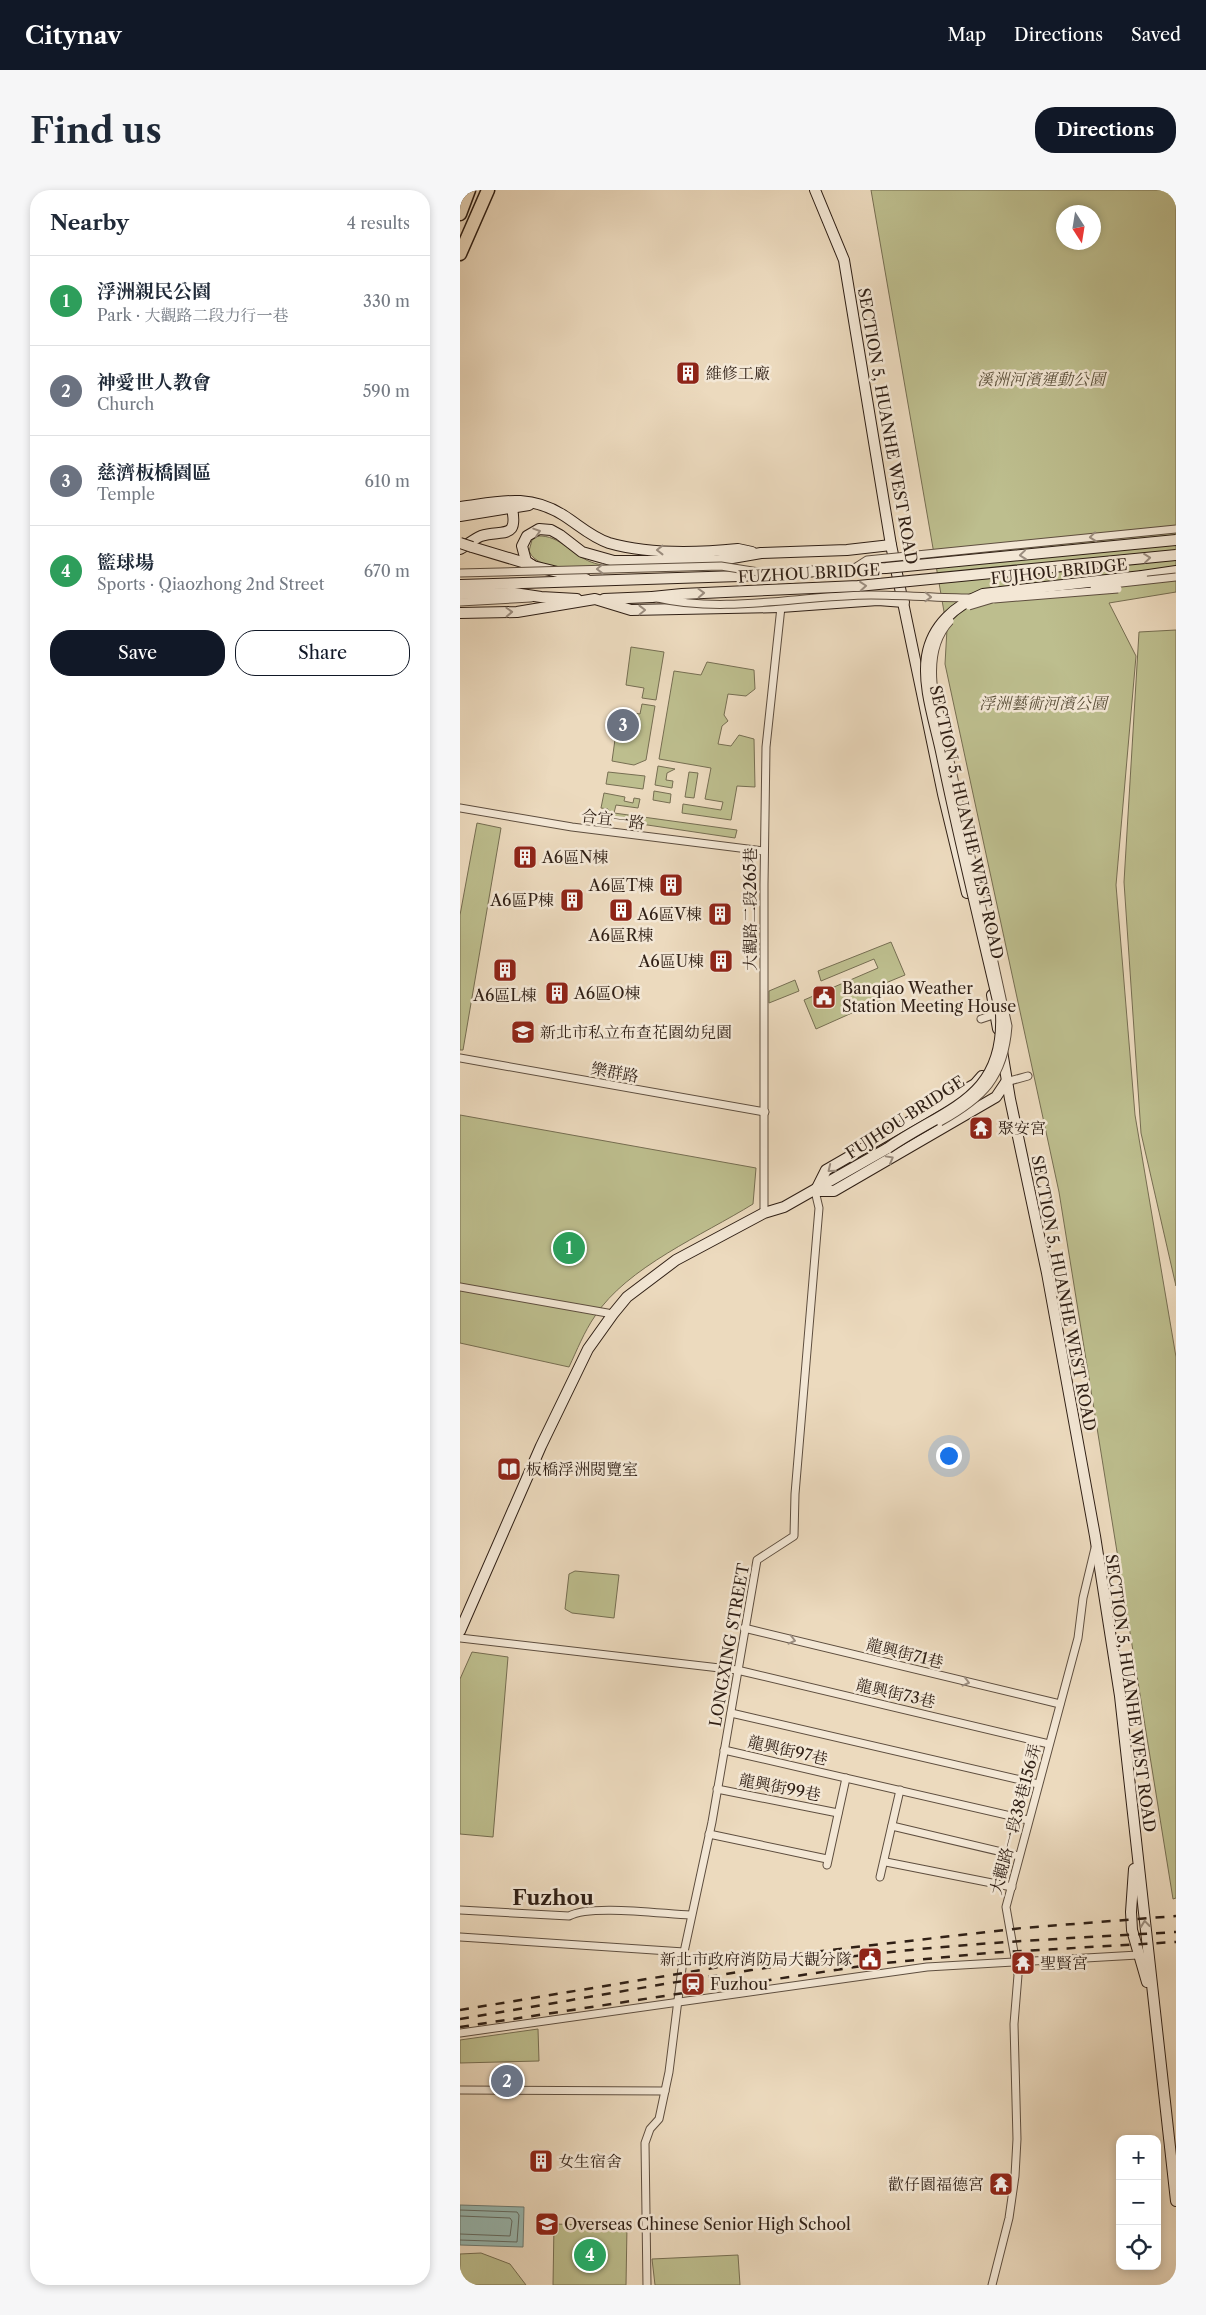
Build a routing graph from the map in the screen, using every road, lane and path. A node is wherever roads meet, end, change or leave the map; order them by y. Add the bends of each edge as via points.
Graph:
1 (469, 190) edge
2 (488, 190) edge
3 (816, 193) edge
4 (460, 214) edge
5 (460, 254) edge
6 (511, 505) junction
7 (460, 507) edge
8 (460, 516) edge
9 (1176, 529) edge
10 (1176, 540) edge
11 (460, 543) edge
12 (891, 545) junction
13 (460, 549) edge
14 (709, 550) junction
15 (761, 553) junction
16 (1176, 555) edge
17 (697, 560) junction
18 (533, 566) junction
19 (853, 569) junction
20 (1176, 571) edge
21 (460, 573) edge
22 (770, 574) junction
23 (1176, 579) edge
24 (586, 580) junction
25 (460, 585) edge
26 (460, 594) edge
27 (514, 597) junction
28 (652, 597) junction
29 (595, 599) junction
30 (460, 602) edge
31 (904, 602) junction
32 (781, 607) junction
33 (460, 613) edge
34 (460, 808) edge
35 (764, 851) junction
36 (996, 1014) junction
37 (981, 1019) dead end
38 (999, 1035) junction
39 (460, 1058) edge
40 (1028, 1076) dead end
41 (1006, 1082) junction
42 (976, 1084) junction
43 (765, 1112) junction
44 (888, 1148) junction
45 (815, 1191) junction
46 (764, 1213) junction
47 (460, 1288) edge
48 (613, 1314) junction
49 (1096, 1542) junction
50 (744, 1628) junction
51 (460, 1631) edge
52 (460, 1638) edge
53 (737, 1670) junction
54 (1060, 1704) junction
55 (731, 1713) junction
56 (1049, 1744) junction
57 (724, 1750) junction
58 (846, 1778) junction
59 (1038, 1784) junction
60 (717, 1789) junction
61 (900, 1790) junction
62 (838, 1813) junction
63 (1028, 1820) junction
64 (892, 1826) junction
65 (709, 1834) junction
66 (1136, 1846) junction
67 (1019, 1856) junction
68 (886, 1862) junction
69 (880, 1877) dead end
70 (1012, 1886) junction
71 (460, 1910) edge
72 (690, 1915) junction
73 (460, 1937) edge
74 (684, 1952) junction
75 (1138, 1955) junction
76 (1016, 1961) junction
77 (677, 2002) junction
78 (1156, 2019) junction
79 (460, 2033) edge
80 (460, 2090) edge
81 (665, 2091) junction
82 (1176, 2201) edge
83 (647, 2285) edge
84 (992, 2285) edge

1 - 4 highway
2 - 5 highway
3 - 12 main road, SECTION 5, HUANHE WEST ROAD via 844,260
6 - 7 main road
6 - 8 main road
6 - 13 main road via 512,527 507,532 480,537
14 -> 6 main road via 643,550 607,542 545,505
9 -> 19 street, bridge via 868,560
10 -> 19 main road, FUZHOU BRIDGE, bridge
11 - 18 main road, bridge
12 - 15 main road
12 - 31 main road, SECTION 5, HUANHE WEST ROAD
14 - 15 main road via 738,549
14 - 17 main road via 708,556
15 - 17 main road
28 -> 16 main road, FUZHOU BRIDGE, bridge via 858,586
18 -> 17 main road via 526,561 522,546 527,536 539,529 551,530 582,552 597,558 639,562
18 - 24 main road
19 - 22 main road, FUZHOU BRIDGE
20 - 44 main road, FUJHOU BRIDGE, bridge via 983,594 949,614 932,639 927,655 927,682 1001,1014 1002,1036 996,1061 973,1095
22 -> 21 street, bridge via 721,566
22 - 24 main road, FUZHOU BRIDGE, bridge
28 -> 23 street, bridge via 682,604 780,602 871,595 1006,599 1143,586
23 - 44 street, bridge via 983,600 959,612 940,634 932,664 933,683 1005,1004 1007,1045 1001,1065 981,1095 938,1124
24 - 25 main road, FUZHOU BRIDGE
26 - 27 main road
27 - 29 main road
27 - 30 street
28 - 29 main road, FUZHOU BRIDGE
29 -> 32 main road via 631,610
33 -> 29 main road via 517,612
31 - 32 main road via 878,600
31 - 36 main road, SECTION 5, HUANHE WEST ROAD via 945,805
32 - 35 street, 大觀路二段265巷 via 766,748
34 - 35 street, 合宜一路 via 572,827
35 - 43 street, 大觀路二段265巷
36 - 37 street
36 - 38 main road, SECTION 5, HUANHE WEST ROAD
38 - 41 main road, SECTION 5, HUANHE WEST ROAD
38 - 42 main road via 984,1073
39 - 43 street, 樂群路
40 - 41 street
41 - 42 main road via 992,1080
45 -> 41 main road via 834,1191 931,1136 996,1097
41 - 49 main road, SECTION 5, HUANHE WEST ROAD via 1047,1273
42 -> 45 main road via 826,1170
43 - 46 street, 大觀路二段265巷
44 - 45 main road, FUJHOU BRIDGE
45 - 46 main road, FUJHOU BRIDGE
45 - 50 street, LONGXING STREET via 819,1208 794,1536 757,1560
46 - 48 main road, FUJHOU BRIDGE via 676,1260 627,1297
47 - 48 street
48 - 51 main road, FUJHOU BRIDGE via 588,1350 541,1446
49 - 54 street, 大觀路一段38巷156弄 via 1078,1638
49 - 66 main road, SECTION 5, HUANHE WEST ROAD via 1121,1706
50 - 53 street, LONGXING STREET
50 -> 54 street, 龍興街71巷
52 - 53 street, 龍興街73巷
53 - 55 street, LONGXING STREET
53 - 56 street, 龍興街73巷
54 - 56 street, 大觀路一段38巷156弄
55 - 57 street, LONGXING STREET
55 - 59 street
56 - 59 street, 大觀路一段38巷156弄
57 - 58 street, 龍興街97巷
57 - 60 street, LONGXING STREET
58 - 61 street, 龍興街97巷
58 - 62 street
59 - 63 street, 大觀路一段38巷156弄
60 - 62 street, 龍興街99巷
60 - 65 street, LONGXING STREET
61 - 63 street, 龍興街97巷
61 - 64 street
62 - 65 street via 827,1862
63 - 67 street, 大觀路一段38巷156弄
64 - 67 street
64 - 68 street
65 - 72 street, LONGXING STREET
66 - 75 main road via 1131,1912
78 -> 66 main road, SECTION 5, HUANHE WEST ROAD
67 - 70 street, 大觀路一段38巷156弄
68 - 69 street
68 - 70 street
70 - 76 street, 大觀路一段38巷156弄 via 1006,1906
71 - 72 street via 568,1916 577,1911 594,1910
72 - 74 street, LONGXING STREET
73 - 74 street
74 - 77 street, LONGXING STREET
75 - 76 street
75 - 78 main road
76 - 77 street via 927,1967
76 - 84 street, 大觀路一段38巷156弄 via 1015,2176 1009,2218
77 - 79 street
77 - 81 street, LONGXING STREET
78 - 82 main road, SECTION 5, HUANHE WEST ROAD
80 - 81 street
81 - 83 street, LONGXING STREET via 659,2119 650,2128 645,2143

